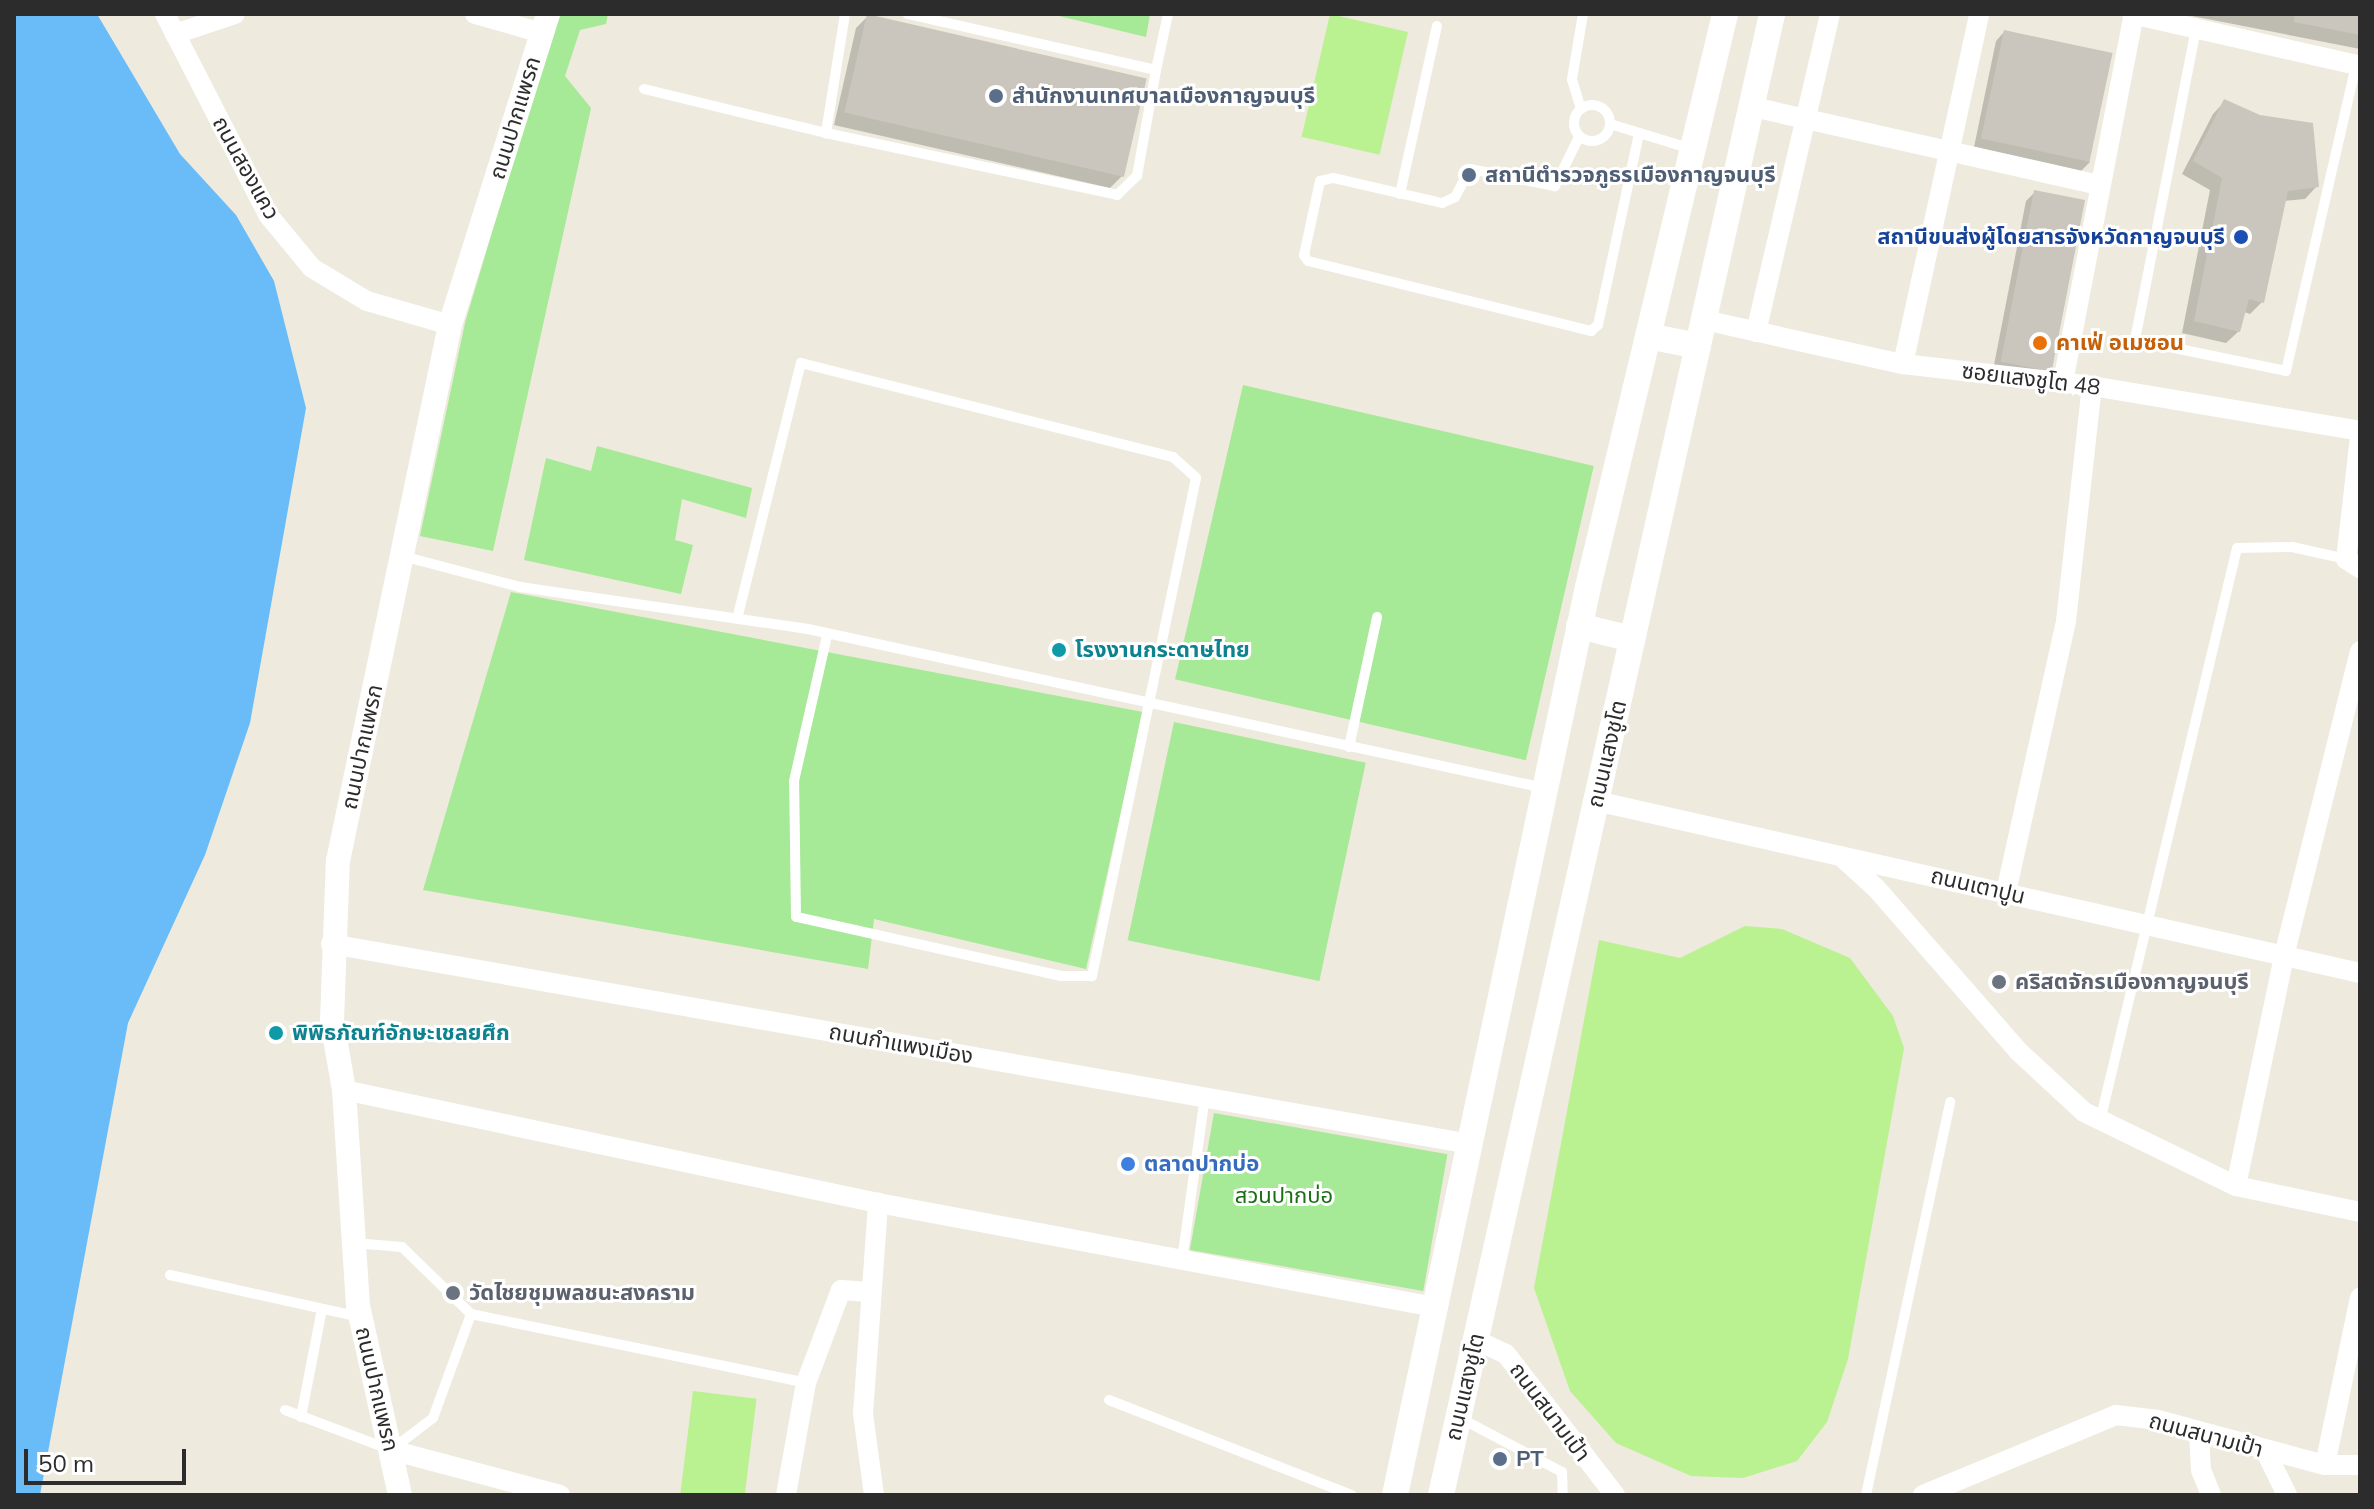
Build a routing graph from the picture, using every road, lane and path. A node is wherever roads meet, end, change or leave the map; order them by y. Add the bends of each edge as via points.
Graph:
1 (165, 14) edge
2 (235, 14) edge
3 (475, 14) edge
4 (845, 14) edge
5 (907, 14) edge
6 (1168, 14) edge
7 (1583, 14) edge
8 (1725, 14) edge
9 (1772, 14) edge
10 (1830, 14) edge
11 (1979, 14) edge
12 (2133, 14) edge
13 (545, 24) edge
14 (1437, 26) dead end
15 (2196, 29) junction
16 (175, 34) junction
17 (2358, 65) edge
18 (1156, 70) junction
19 (644, 89) dead end
20 (1753, 107) junction
21 (1581, 109) junction
22 (1806, 120) junction
23 (1610, 124) junction
24 (826, 133) junction
25 (1639, 133) junction
26 (1579, 137) junction
27 (1693, 149) junction
28 (1948, 153) junction
29 (2100, 185) junction
30 (1400, 194) junction
31 (450, 325) junction
32 (1756, 332) junction
33 (1701, 333) junction
34 (1648, 336) junction
35 (1903, 364) junction
36 (2063, 382) junction
37 (2092, 386) junction
38 (2360, 431) edge
39 (2360, 437) edge
40 (402, 556) junction
41 (2353, 563) edge
42 (1377, 617) dead end
43 (737, 619) junction
44 (1579, 626) junction
45 (827, 636) junction
46 (1632, 639) junction
47 (2360, 651) edge
48 (1152, 706) junction
49 (1349, 747) junction
50 (1545, 789) junction
51 (1596, 801) junction
52 (1841, 855) junction
53 (2006, 892) junction
54 (2147, 924) junction
55 (331, 944) junction
56 (2284, 956) junction
57 (2360, 973) edge
58 (344, 1090) junction
59 (1205, 1097) junction
60 (1950, 1102) dead end
61 (2100, 1121) junction
62 (1470, 1144) junction
63 (2236, 1186) junction
64 (878, 1203) junction
65 (2360, 1212) edge
66 (354, 1243) junction
67 (1182, 1260) junction
68 (170, 1275) dead end
69 (869, 1292) junction
70 (2360, 1298) edge
71 (1435, 1307) junction
72 (322, 1309) junction
73 (471, 1314) junction
74 (361, 1317) junction
75 (1476, 1340) junction
76 (806, 1383) junction
77 (1109, 1400) dead end
78 (285, 1410) dead end
79 (301, 1417) junction
80 (1458, 1417) junction
81 (2199, 1433) junction
82 (391, 1450) junction
83 (2265, 1450) junction
84 (2325, 1465) junction
85 (2360, 1465) edge
86 (1925, 1494) edge
87 (400, 1495) edge
88 (560, 1495) edge
89 (786, 1495) edge
90 (874, 1495) edge
91 (1352, 1495) edge
92 (1395, 1495) edge
93 (1441, 1495) edge
94 (1563, 1495) edge
95 (1615, 1495) edge
96 (1866, 1495) edge
97 (2211, 1495) edge
98 (2287, 1495) edge

1 - 16 street, ถนนสองแคว
2 - 16 street
3 - 13 street
4 - 24 lane
5 - 18 lane
6 - 18 lane
7 - 21 lane via 1572,79
8 - 27 main road, ถนนแสงชูโต
9 - 20 main road, ถนนแสงชูโต
10 - 22 street
11 - 28 street
12 - 15 street
12 - 29 street
13 - 31 street, ถนนปากแพรก
14 - 30 lane
15 - 17 street
15 - 17 lane via 2135,340 2286,371
16 - 31 street, ถนนสองแคว via 269,216 312,268 367,301
18 - 24 lane via 1137,176 1117,195
19 - 24 lane
20 - 22 street
20 - 33 main road, ถนนแสงชูโต
21 - 23 lane via 1600,107
21 - 26 lane via 1575,118
22 - 28 street
22 - 32 street
23 - 25 lane
23 - 26 lane via 1599,140
25 - 27 lane
25 - 30 lane via 1598,325 1591,331 1308,261 1304,255 1314,187 1320,181 1333,178
26 - 30 lane via 1555,186 1476,168 1466,172 1450,202
27 - 34 main road, ถนนแสงชูโต
28 - 29 street
28 - 35 street
29 - 36 street
31 - 40 street, ถนนปากแพรก
32 - 33 street, ซอยแสงชูโต 48
32 - 35 street, ซอยแสงชูโต 48
33 - 34 main road
33 - 46 main road, ถนนแสงชูโต
34 - 44 main road, ถนนแสงชูโต
35 - 36 street, ซอยแสงชูโต 48
36 - 37 street, ซอยแสงชูโต 48
37 - 38 street, ซอยแสงชูโต 48
37 - 53 street via 2066,621
39 - 41 street
40 - 43 lane via 520,587
40 - 55 street, ถนนปากแพรก via 338,861
41 - 54 lane via 2292,547 2237,548
42 - 49 lane
43 - 45 lane
43 - 48 lane via 801,363 1173,457 1196,478
44 - 46 main road
44 - 50 main road, ถนนแสงชูโต
45 - 48 lane
45 - 48 lane via 794,781 796,917 1061,976 1092,976
46 - 51 main road, ถนนแสงชูโต
47 - 56 street
48 - 49 lane
49 - 50 lane
50 - 62 main road, ถนนแสงชูโต
51 - 52 street, ถนนเตาปูน
51 - 75 main road, ถนนแสงชูโต
52 - 53 street, ถนนเตาปูน
52 - 61 street via 2018,1051
53 - 54 street, ถนนเตาปูน
54 - 56 street, ถนนเตาปูน
54 - 61 lane
55 - 58 street, ถนนปากแพรก via 332,1021
55 - 59 street, ถนนกำแพงเมือง
56 - 57 street, ถนนเตาปูน
56 - 63 street
58 - 64 street
58 - 66 street, ถนนปากแพรก
59 - 62 street, ถนนกำแพงเมือง
59 - 67 lane
60 - 96 lane
61 - 63 street
62 - 71 main road, ถนนแสงชูโต
63 - 65 street
64 - 67 street
64 - 69 street
66 - 73 lane via 402,1247
66 - 74 street, ถนนปากแพรก
67 - 71 street
68 - 72 lane
69 - 76 street via 841,1290
69 - 90 street via 863,1414
70 - 84 street
71 - 92 main road, ถนนแสงชูโต
72 - 74 lane
72 - 79 lane
73 - 76 lane
73 - 82 lane via 433,1418
74 - 82 street, ถนนปากแพรก
75 - 80 main road, ถนนแสงชูโต
75 - 95 street, ถนนสนามเป้า via 1506,1354
76 - 89 street
77 - 91 lane
78 - 79 lane
79 - 82 lane
80 - 93 main road, ถนนแสงชูโต
80 - 94 lane via 1562,1472
81 - 83 street, ถนนสนามเป้า
81 - 86 street, ถนนสนามเป้า via 2158,1420 2116,1415
81 - 97 street via 2201,1470
82 - 87 street, ถนนปากแพรก
82 - 88 street
83 - 84 street, ถนนสนามเป้า
83 - 98 street
84 - 85 street, ถนนสนามเป้า

